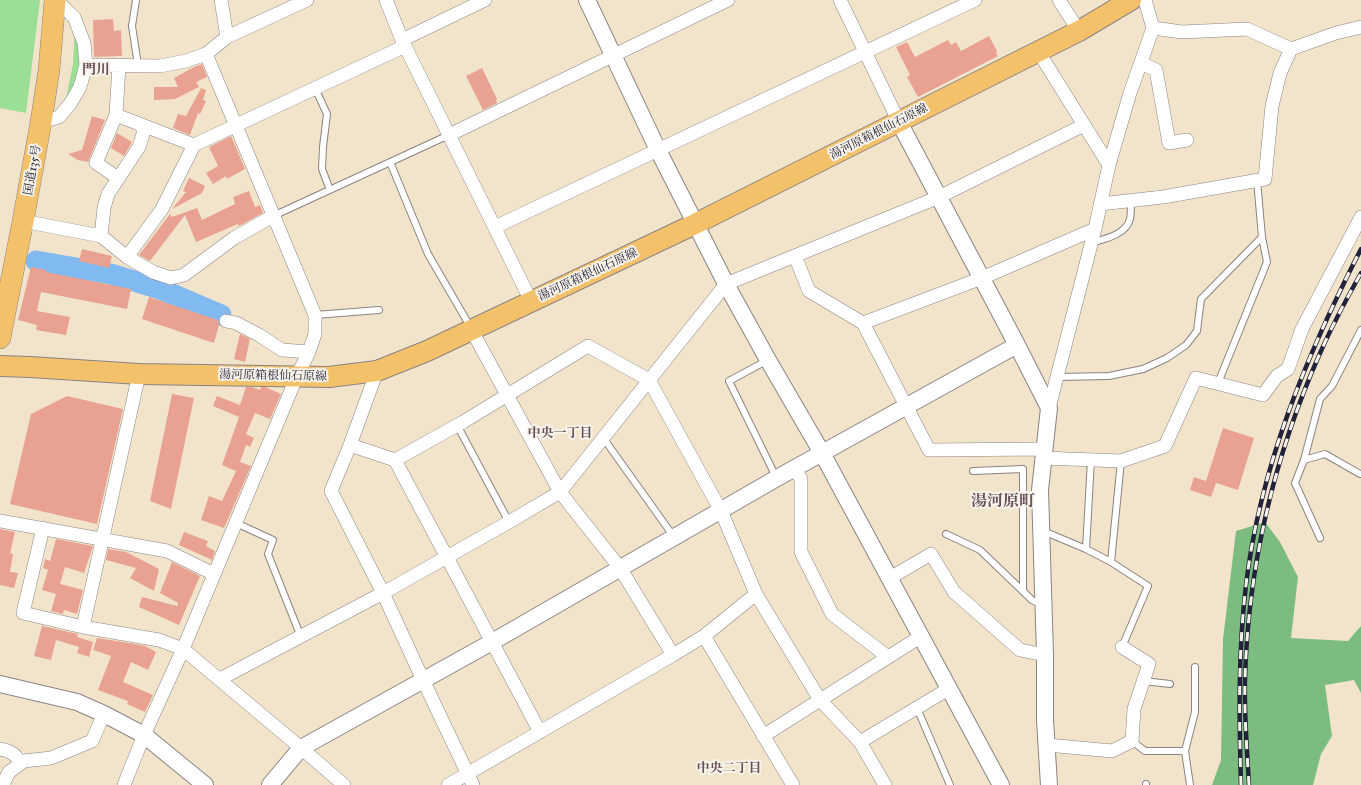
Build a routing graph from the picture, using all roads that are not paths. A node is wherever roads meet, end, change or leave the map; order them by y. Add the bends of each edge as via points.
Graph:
1 (55, 0) edge
2 (136, 0) edge
3 (221, 0) edge
4 (306, 0) edge
5 (386, 0) edge
6 (485, 0) edge
7 (587, 0) edge
8 (728, 0) edge
9 (840, 0) edge
10 (976, 0) edge
11 (1059, 0) edge
12 (1131, 0) edge
13 (1145, 0) edge
14 (1361, 27) edge
15 (1153, 28) junction
16 (1079, 31) junction
17 (227, 37) junction
18 (404, 43) junction
19 (1291, 49) junction
20 (1038, 51) junction
21 (864, 52) junction
22 (206, 54) junction
23 (614, 55) junction
24 (1141, 63) junction
25 (138, 64) junction
26 (86, 65) junction
27 (119, 65) junction
28 (315, 88) junction
29 (116, 115) junction
30 (41, 122) junction
31 (899, 122) junction
32 (1084, 124) junction
33 (236, 125) junction
34 (143, 127) junction
35 (449, 135) junction
36 (1187, 140) dead end
37 (194, 146) junction
38 (658, 150) junction
39 (390, 162) junction
40 (1109, 164) junction
41 (118, 178) junction
42 (1257, 180) junction
43 (330, 190) junction
44 (939, 197) junction
45 (1131, 201) junction
46 (1100, 204) junction
47 (273, 216) junction
48 (1361, 217) edge
49 (24, 221) junction
50 (695, 224) junction
51 (494, 227) junction
52 (1095, 229) junction
53 (101, 236) junction
54 (1262, 237) junction
55 (1091, 243) junction
56 (795, 256) junction
57 (126, 257) junction
58 (982, 278) junction
59 (726, 284) junction
60 (531, 301) junction
61 (379, 310) dead end
62 (315, 315) junction
63 (226, 321) dead end
64 (863, 323) junction
65 (471, 329) junction
66 (1361, 330) edge
67 (0, 338) edge
68 (1017, 345) junction
69 (309, 352) junction
70 (768, 360) junction
71 (0, 366) edge
72 (377, 371) junction
73 (139, 374) junction
74 (297, 376) junction
75 (1057, 377) junction
76 (649, 380) junction
77 (1218, 383) junction
78 (507, 395) junction
79 (906, 406) junction
80 (1049, 408) junction
81 (457, 425) junction
82 (604, 439) junction
83 (350, 445) junction
84 (822, 453) junction
85 (1044, 454) junction
86 (395, 460) junction
87 (1091, 460) junction
88 (1304, 460) junction
89 (1121, 461) junction
90 (794, 468) junction
91 (973, 471) dead end
92 (1361, 474) edge
93 (777, 478) junction
94 (560, 492) junction
95 (721, 511) junction
96 (0, 521) edge
97 (235, 522) junction
98 (509, 522) junction
99 (43, 528) junction
100 (1041, 530) junction
101 (946, 534) dead end
102 (674, 537) junction
103 (1320, 538) dead end
104 (103, 539) junction
105 (1086, 549) junction
106 (446, 557) junction
107 (1111, 562) junction
108 (620, 568) junction
109 (214, 574) junction
110 (890, 578) junction
111 (1023, 591) junction
112 (384, 592) junction
113 (756, 594) junction
114 (1044, 606) junction
115 (84, 627) junction
116 (704, 636) junction
117 (301, 637) junction
118 (920, 637) junction
119 (492, 642) junction
120 (1122, 647) joint
121 (182, 649) junction
122 (673, 655) junction
123 (1045, 655) junction
124 (888, 657) junction
125 (1195, 667) dead end
126 (220, 679) junction
127 (423, 680) junction
128 (1144, 681) junction
129 (0, 684) edge
130 (1170, 684) dead end
131 (950, 688) junction
132 (820, 700) junction
133 (917, 708) junction
134 (104, 714) junction
135 (540, 732) junction
136 (144, 735) junction
137 (763, 736) junction
138 (1132, 741) junction
139 (860, 742) junction
140 (1047, 745) junction
141 (301, 748) junction
142 (0, 749) edge
143 (1185, 751) junction
144 (21, 763) junction
145 (470, 780) edge
146 (4, 785) edge
147 (124, 785) edge
148 (205, 785) edge
149 (270, 785) edge
150 (344, 785) edge
151 (448, 785) edge
152 (793, 785) edge
153 (885, 785) edge
154 (950, 785) edge
155 (1001, 785) edge
156 (1049, 785) edge
157 (1190, 785) edge

1 - 26 street via 74,17 84,43
1 - 30 highway, 国道135号 via 49,70
2 - 25 lane via 132,26
3 - 17 street
4 - 17 street
5 - 18 street
6 - 18 street
7 - 23 street
8 - 23 street
9 - 21 street
10 - 21 street
11 - 16 street
12 - 16 main road, 湯河原箱根仙石原線
13 - 15 street
14 - 19 street
15 - 19 street via 1182,32 1246,29
15 - 24 street
16 - 20 main road, 湯河原箱根仙石原線
17 - 22 street
18 - 28 street
18 - 35 street
19 - 42 street via 1280,73 1272,106 1265,179
20 - 31 main road, 湯河原箱根仙石原線
20 - 32 street
21 - 31 street
21 - 38 street
22 - 25 street via 160,66
22 - 33 street
23 - 35 street
23 - 38 street
24 - 36 street via 1156,70 1169,143
24 - 40 street
25 - 27 street
26 - 27 street
26 - 30 street via 80,87 59,118
27 - 29 street
28 - 33 street
28 - 43 lane via 327,114 322,169
29 - 34 street
29 - 41 street via 96,163
30 - 49 highway, 国道135号
31 - 44 street
31 - 50 main road, 湯河原箱根仙石原線
32 - 40 street
32 - 44 street
33 - 37 street
33 - 47 street
34 - 37 street
34 - 41 street via 139,147
35 - 39 lane
35 - 51 street
37 - 57 street via 162,209
38 - 50 street
38 - 51 street
39 - 43 lane
39 - 65 lane via 428,254
40 - 46 street
41 - 53 street via 108,194
42 - 45 street
42 - 54 lane
43 - 47 lane
44 - 56 street
44 - 58 street
45 - 46 street
45 - 55 lane via 1130,220 1126,228
46 - 52 street
47 - 57 street via 234,238 184,275 171,278 153,272
47 - 62 street
48 - 77 street via 1302,329 1288,369 1278,376 1263,395
49 - 53 street
49 - 67 highway, 国道135号
50 - 59 street
50 - 60 main road, 湯河原箱根仙石原線
51 - 60 street
52 - 55 street
52 - 58 street
53 - 57 street
54 - 75 lane via 1201,299 1197,331 1186,345 1167,358 1143,369 1109,376
54 - 77 lane via 1267,262
55 - 75 street
56 - 59 street
56 - 64 street via 808,291
58 - 64 street
58 - 68 street
59 - 70 street
59 - 76 street
60 - 65 main road, 湯河原箱根仙石原線
61 - 62 lane
62 - 69 street via 315,334
63 - 69 street via 236,323 282,350
64 - 79 street
65 - 72 main road, 湯河原箱根仙石原線 via 427,351
65 - 78 street
66 - 88 lane via 1332,386 1320,399
68 - 79 street
68 - 80 street
69 - 74 street
70 - 84 street
70 - 93 lane via 730,381
71 - 73 main road, 湯河原箱根仙石原線
72 - 74 main road, 湯河原箱根仙石原線 via 329,377
72 - 83 street
73 - 74 main road, 湯河原箱根仙石原線
73 - 104 street
74 - 97 street
75 - 80 street
76 - 78 street via 588,346
76 - 82 street
76 - 95 street
77 - 89 street via 1196,378 1165,446
78 - 81 street
78 - 94 street
79 - 84 street
79 - 85 street via 929,450
80 - 85 street
81 - 86 street
81 - 98 lane
82 - 94 street
82 - 102 lane
83 - 86 street
83 - 112 street via 331,491
84 - 90 street
84 - 110 street
85 - 87 street
85 - 100 street via 1040,490
86 - 106 street
87 - 89 street
87 - 105 lane
88 - 92 lane via 1325,454
88 - 103 lane via 1295,483
89 - 107 lane
90 - 93 street
90 - 124 street via 801,479 801,552 832,614
91 - 111 lane via 1023,469
93 - 95 street
94 - 98 street
94 - 108 street
95 - 102 street
95 - 113 street
96 - 99 street
97 - 109 street
97 - 117 lane via 273,540 268,554
98 - 106 street
99 - 104 street
99 - 115 street via 23,613
100 - 105 lane
100 - 114 street
101 - 111 lane via 980,550
102 - 108 street
104 - 109 street via 167,551
104 - 115 street
105 - 107 lane
106 - 112 street
106 - 119 street
107 - 120 lane via 1148,586
108 - 119 street
108 - 122 street
109 - 121 street
110 - 118 street
110 - 123 street via 931,554 954,592 1020,650
111 - 114 lane via 1032,600
112 - 117 street
112 - 127 street
113 - 116 street
113 - 132 street
114 - 123 street
115 - 121 street via 159,640
116 - 122 street
116 - 137 street
117 - 126 street
118 - 124 street
118 - 131 street
119 - 127 street
119 - 135 street
120 - 128 street via 1149,664
121 - 126 street
121 - 136 street
122 - 135 street
123 - 140 street
124 - 132 street
125 - 143 lane via 1195,712
126 - 141 street
127 - 141 street
127 - 145 street
128 - 130 lane
128 - 138 street via 1134,710
129 - 134 street via 77,702
131 - 133 street
131 - 155 street
132 - 137 street
132 - 139 street
133 - 139 street
133 - 154 lane
134 - 136 street
134 - 144 street via 92,741 51,758
135 - 145 street
136 - 147 street
136 - 148 street
137 - 152 street
138 - 140 street via 1112,751
138 - 143 lane via 1145,751
139 - 153 street
140 - 156 street
141 - 149 street
141 - 150 street
142 - 144 street via 10,751
143 - 157 lane
144 - 146 street via 9,772
145 - 151 street

